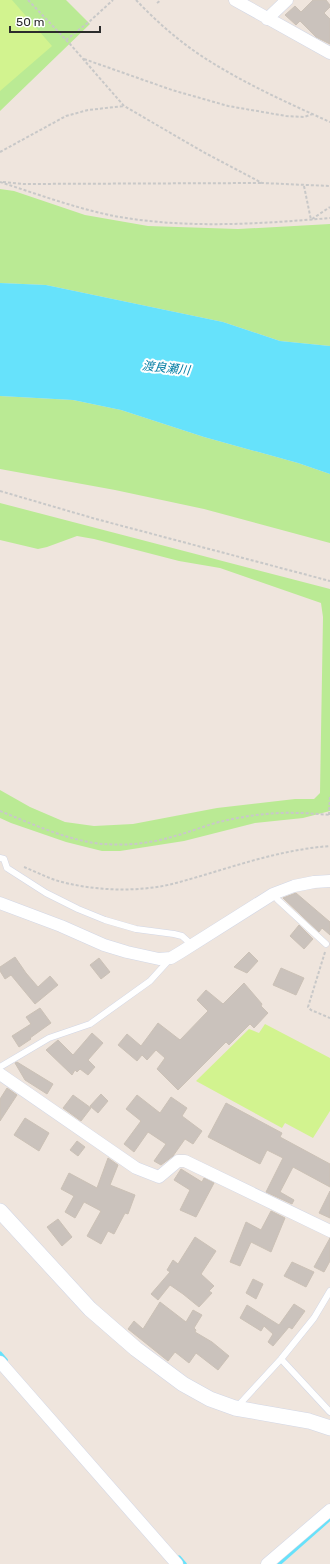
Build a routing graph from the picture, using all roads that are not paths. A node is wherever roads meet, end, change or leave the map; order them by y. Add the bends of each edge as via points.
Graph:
1 (235, 0) edge
2 (287, 0) edge
3 (268, 19) junction
4 (330, 53) edge
5 (2, 859) edge
6 (330, 881) edge
7 (273, 894) junction
8 (0, 903) edge
9 (326, 944) road end
10 (192, 945) junction
11 (171, 958) junction
12 (0, 1067) edge
13 (0, 1074) edge
14 (0, 1211) edge
15 (330, 1231) edge
16 (330, 1291) edge
17 (281, 1359) junction
18 (0, 1362) edge
19 (235, 1408) junction
20 (330, 1412) edge
21 (330, 1428) edge
22 (330, 1510) edge
23 (177, 1564) edge
24 (267, 1564) edge

1 - 3 street
2 - 3 street
3 - 4 street
5 - 10 lane via 7,868 46,893 78,909 136,929 182,936
6 - 7 street via 294,886
7 - 9 lane
7 - 10 street
8 - 11 street via 119,950 158,959
10 - 11 street
11 - 12 lane via 150,981 90,1024 49,1038
13 - 15 street via 136,1168 159,1177 178,1161 185,1161
14 - 19 street via 90,1308 136,1349 183,1384 210,1399
16 - 17 lane via 314,1318
17 - 19 lane
17 - 20 lane
18 - 23 street
19 - 21 street
22 - 24 street

